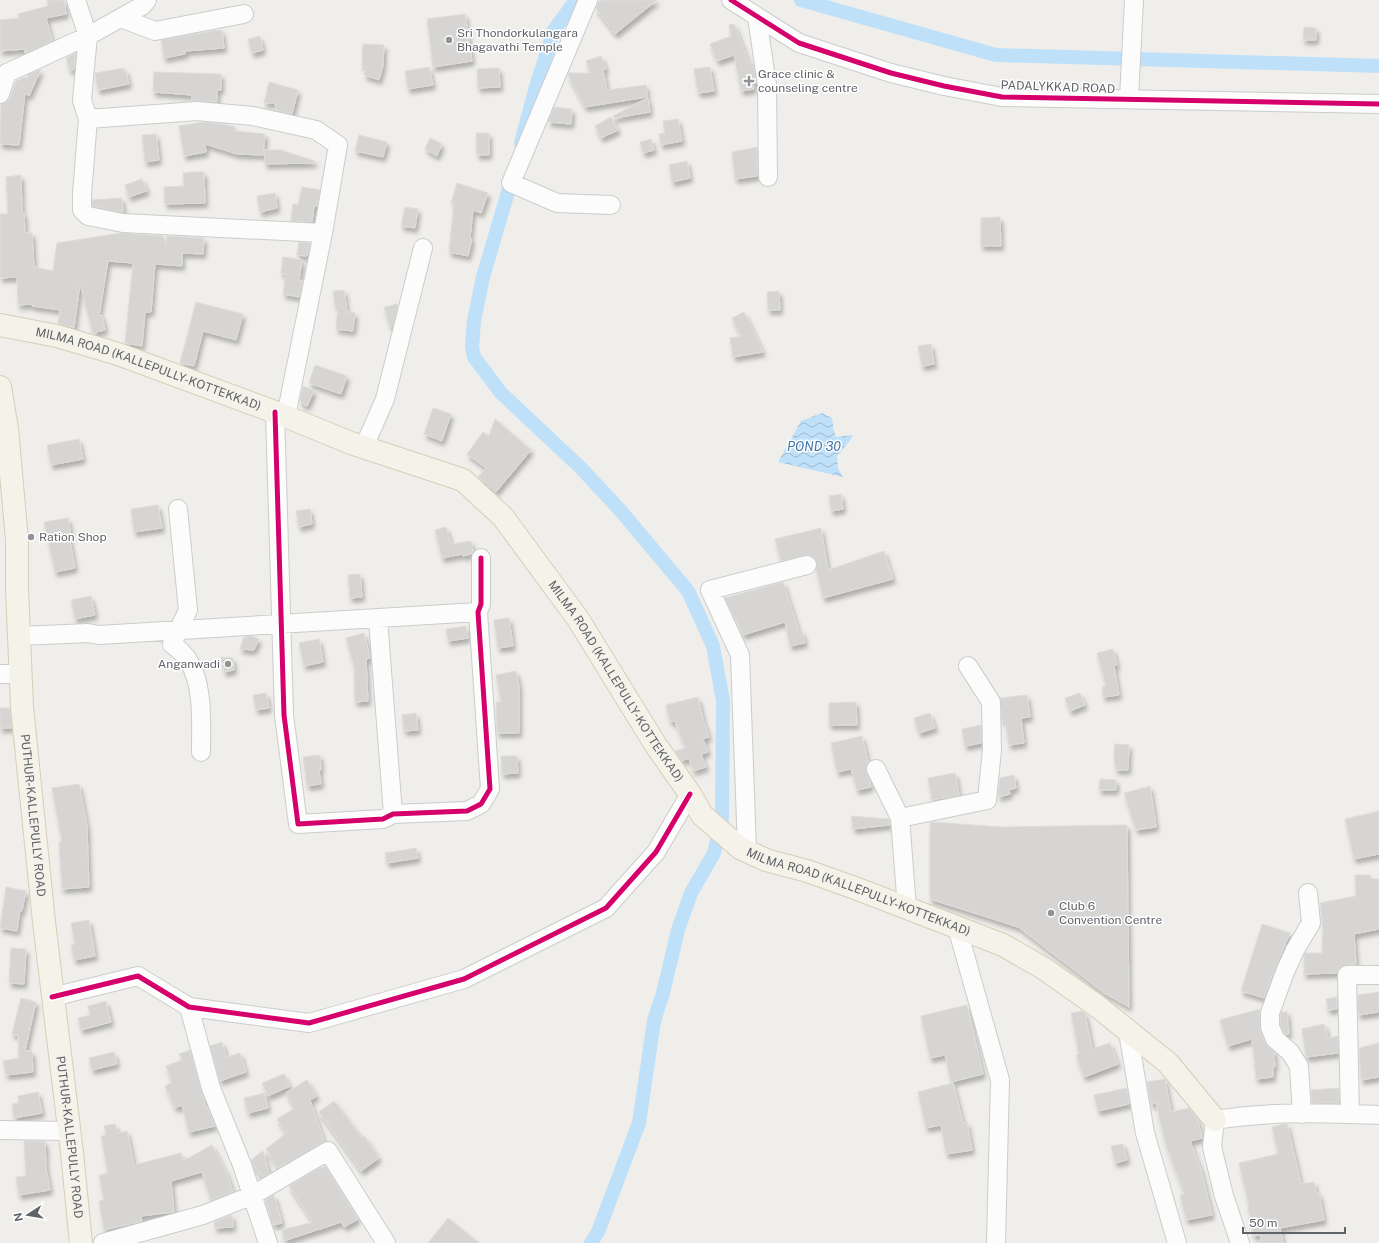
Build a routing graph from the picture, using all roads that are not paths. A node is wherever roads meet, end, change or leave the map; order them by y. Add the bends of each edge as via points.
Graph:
1 (76, 0) edge
2 (147, 0) edge
3 (588, 0) edge
4 (731, 0) edge
5 (1134, 0) edge
6 (244, 14) dead end
7 (757, 17) junction
8 (121, 18) junction
9 (88, 36) junction
10 (0, 94) edge
11 (1129, 99) junction
12 (1379, 104) edge
13 (88, 119) junction
14 (768, 177) dead end
15 (611, 205) dead end
16 (323, 233) junction
17 (423, 248) dead end
18 (0, 325) edge
19 (0, 387) edge
20 (281, 414) junction
21 (364, 447) junction
22 (178, 509) dead end
23 (481, 558) dead end
24 (807, 565) dead end
25 (478, 612) junction
26 (378, 619) junction
27 (282, 624) junction
28 (179, 631) junction
29 (20, 636) junction
30 (968, 666) dead end
31 (0, 674) edge
32 (21, 674) junction
33 (202, 752) dead end
34 (876, 768) dead end
35 (690, 794) junction
36 (393, 814) junction
37 (900, 818) junction
38 (744, 849) junction
39 (1308, 893) dead end
40 (907, 908) junction
41 (956, 927) junction
42 (1379, 975) edge
43 (52, 997) junction
44 (189, 1007) junction
45 (1128, 1032) junction
46 (1302, 1114) junction
47 (1350, 1114) junction
48 (1379, 1115) edge
49 (1215, 1120) junction
50 (0, 1130) edge
51 (69, 1131) junction
52 (253, 1195) junction
53 (81, 1243) edge
54 (103, 1243) edge
55 (268, 1243) edge
56 (386, 1243) edge
57 (996, 1243) edge
58 (1177, 1243) edge
59 (1240, 1243) edge

1 - 9 street
2 - 8 street via 142,6
3 - 15 street via 511,183 557,203
4 - 7 street, PADALYKKAD ROAD
5 - 11 street
6 - 8 street via 155,31
7 - 11 street, PADALYKKAD ROAD via 800,43 891,73 944,86 1002,97
7 - 14 street via 766,86
8 - 9 street
9 - 10 street via 7,72
9 - 13 street via 82,100
11 - 12 street, PADALYKKAD ROAD
13 - 16 street via 82,194 82,210 88,216 123,223
13 - 16 street via 197,111 253,116 316,130 338,145
16 - 20 street
17 - 21 street via 385,399
18 - 20 main road, MILMA ROAD (KALLEPULLY-KOTTEKKAD) via 57,336 118,354
19 - 29 main road, PUTHUR-KALLEPULLY ROAD via 7,429 16,524
20 - 21 main road, MILMA ROAD (KALLEPULLY-KOTTEKKAD)
20 - 27 street
21 - 35 main road, MILMA ROAD (KALLEPULLY-KOTTEKKAD) via 463,480 503,517 578,619 655,744
22 - 28 street via 188,610
23 - 25 street via 481,604
24 - 38 street via 710,590 740,654
25 - 26 street
25 - 36 street via 490,789 481,804 467,811
26 - 27 street
26 - 36 street
27 - 28 street
27 - 36 street via 284,715 298,824 383,819
28 - 29 street
28 - 33 street via 172,644 188,658 196,675 201,709
29 - 32 main road, PUTHUR-KALLEPULLY ROAD
30 - 37 street via 991,702 992,750 988,800
31 - 32 street
32 - 43 main road, PUTHUR-KALLEPULLY ROAD
34 - 37 street
35 - 38 main road, MILMA ROAD (KALLEPULLY-KOTTEKKAD) via 702,815
35 - 44 street via 656,852 606,908 464,979 309,1023
37 - 40 street
38 - 40 main road, MILMA ROAD (KALLEPULLY-KOTTEKKAD) via 766,860 807,871
39 - 46 street via 1311,923 1295,950 1270,1013 1270,1027 1275,1039 1290,1052 1298,1066
40 - 41 main road, MILMA ROAD (KALLEPULLY-KOTTEKKAD)
41 - 45 main road, MILMA ROAD (KALLEPULLY-KOTTEKKAD) via 1003,945 1043,968 1098,1006
41 - 57 street via 1000,1080
42 - 47 street via 1347,975
43 - 44 street via 138,976
43 - 51 main road, PUTHUR-KALLEPULLY ROAD
44 - 52 street via 211,1088
45 - 49 main road, MILMA ROAD (KALLEPULLY-KOTTEKKAD) via 1168,1063
45 - 58 street via 1145,1133
46 - 47 street
46 - 49 street via 1242,1116
47 - 48 street
49 - 59 street via 1212,1147 1224,1196
50 - 51 street
51 - 53 main road, PUTHUR-KALLEPULLY ROAD
52 - 54 street via 204,1215
52 - 55 street
52 - 56 street via 328,1151

